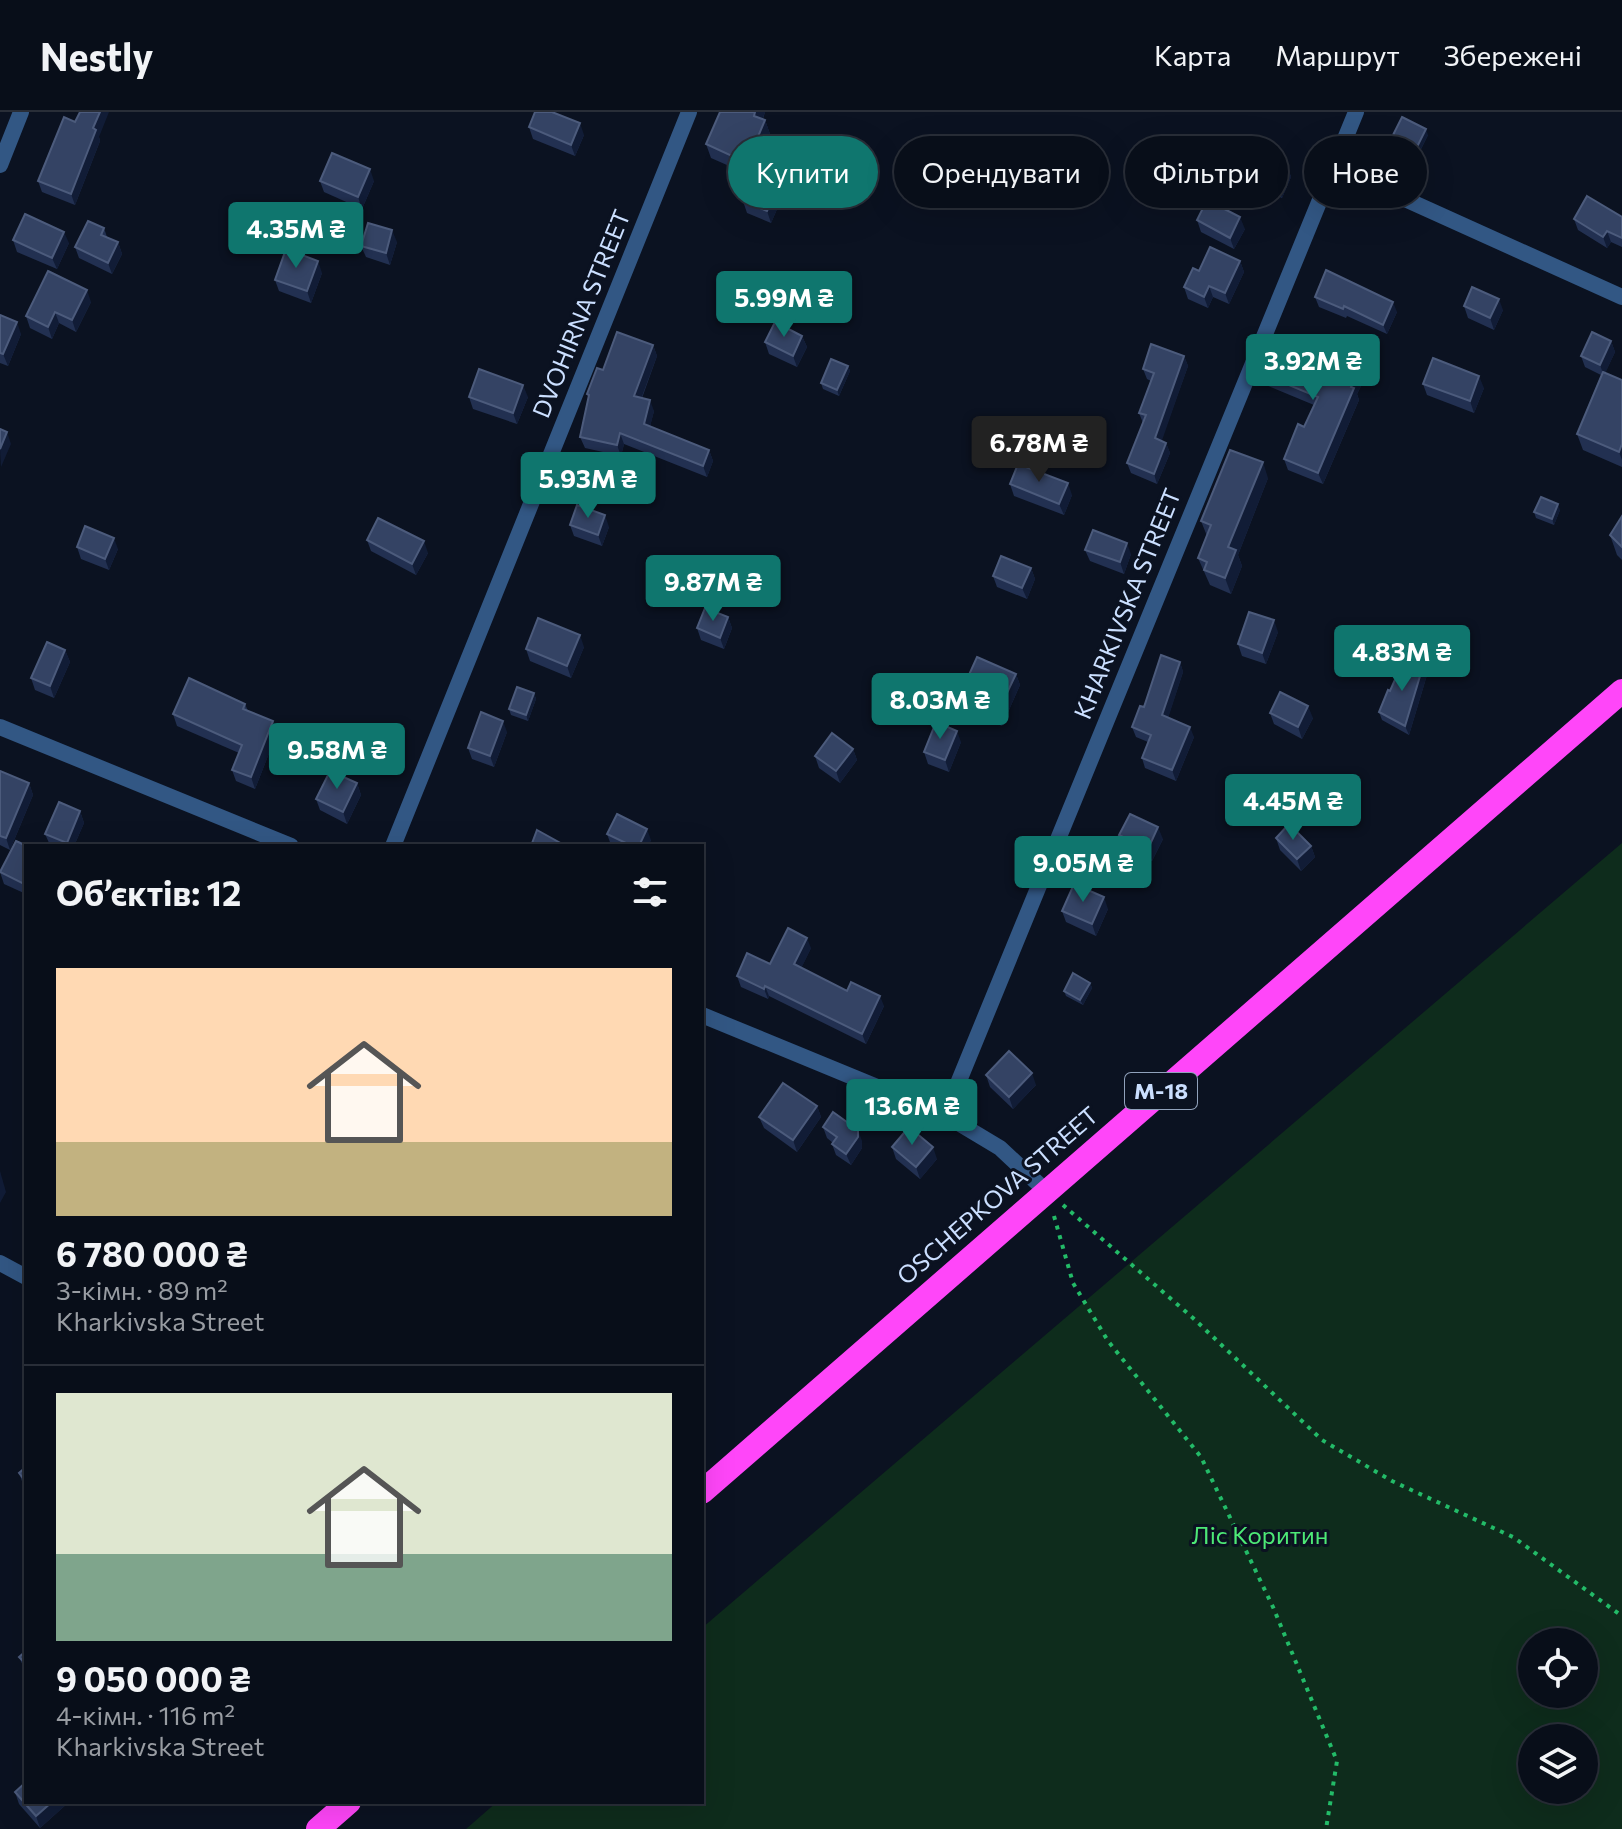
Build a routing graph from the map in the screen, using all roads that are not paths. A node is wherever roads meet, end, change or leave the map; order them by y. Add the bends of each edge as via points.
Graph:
1 (21, 112) edge
2 (689, 112) edge
3 (1356, 112) edge
4 (1346, 136) edge
5 (0, 165) edge
6 (1317, 208) edge
7 (1425, 208) edge
8 (1622, 297) edge
9 (1622, 691) edge
10 (0, 727) edge
11 (286, 844) edge
12 (394, 844) edge
13 (704, 1016) edge
14 (945, 1115) junction
15 (1046, 1191) junction
16 (0, 1263) edge
17 (24, 1276) edge
18 (704, 1490) edge
19 (347, 1804) edge
20 (318, 1829) edge

1 - 5 street
2 - 12 street, DVOHIRNA STREET
3 - 4 street, KHARKIVSKA STREET
6 - 14 street, KHARKIVSKA STREET
7 - 8 street
9 - 15 highway, OSCHEPKOVA STREET / М-18
10 - 11 street
13 - 14 street
14 - 15 street via 1000,1148
15 - 18 highway, OSCHEPKOVA STREET / М-18
16 - 17 street
19 - 20 highway

